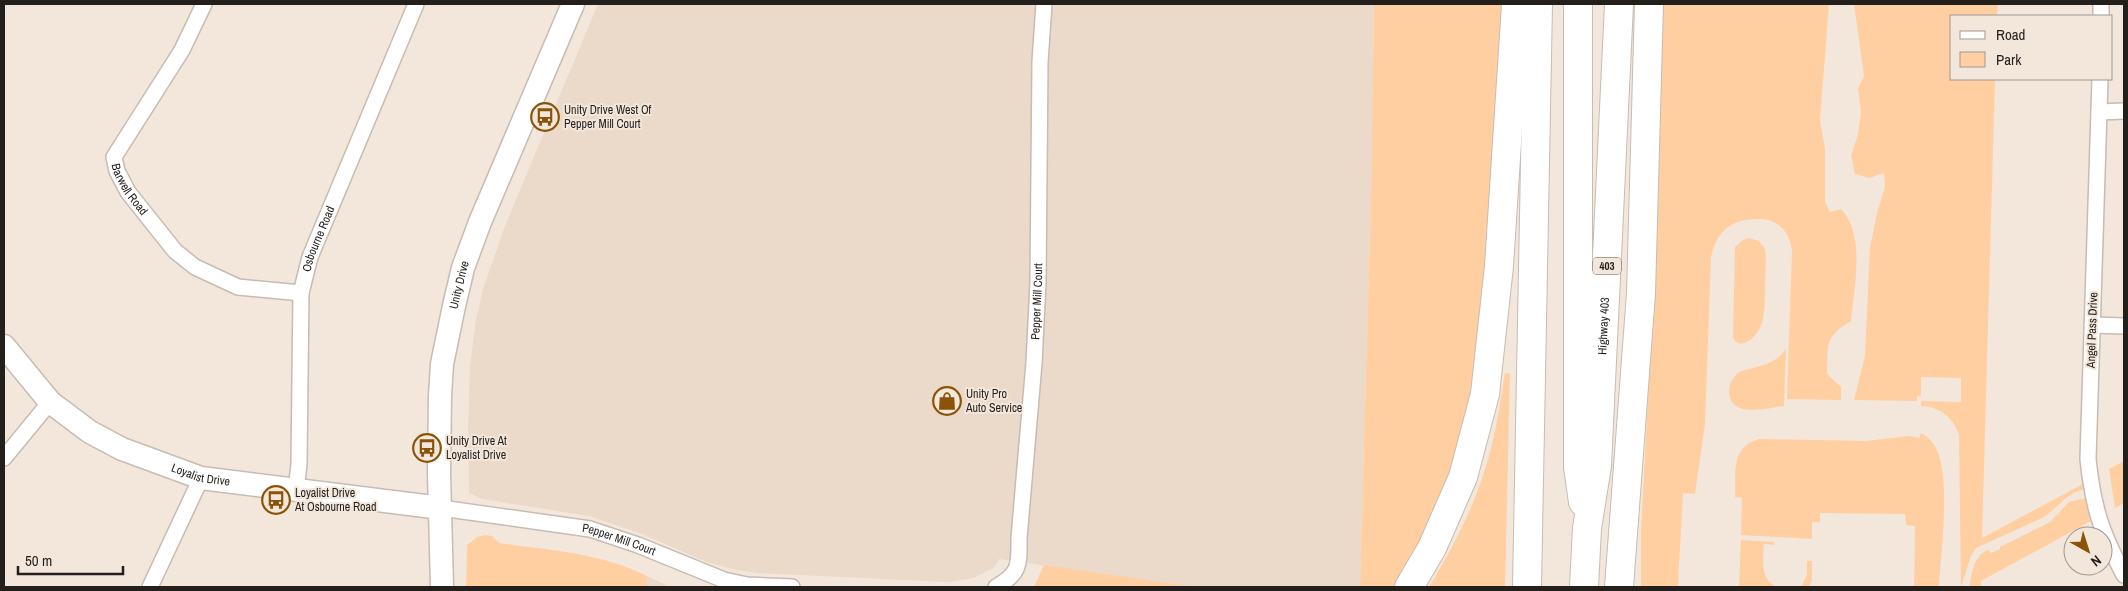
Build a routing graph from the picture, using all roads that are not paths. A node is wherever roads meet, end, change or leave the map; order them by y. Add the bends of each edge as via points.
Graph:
1 (204, 4) edge
2 (416, 4) edge
3 (573, 4) edge
4 (1044, 4) edge
5 (1516, 4) edge
6 (1538, 4) edge
7 (1578, 4) edge
8 (1619, 4) edge
9 (1649, 4) edge
10 (2100, 80) edge
11 (2124, 111) edge
12 (2099, 112) junction
13 (301, 293) junction
14 (2092, 325) junction
15 (2124, 326) edge
16 (4, 346) edge
17 (50, 402) junction
18 (4, 458) edge
19 (201, 478) junction
20 (296, 490) junction
21 (440, 508) junction
22 (1587, 528) junction
23 (1622, 534) junction
24 (2124, 575) edge
25 (150, 587) edge
26 (442, 587) edge
27 (792, 587) edge
28 (996, 587) edge
29 (1409, 587) edge
30 (1526, 587) edge
31 (1584, 587) edge
32 (1619, 587) edge
33 (1627, 587) edge

1 - 13 street, Barwell Road via 182,50 114,157 117,171 128,192 175,251 195,267 238,287
2 - 13 street, Osbourne Road via 316,238
3 - 21 street, Unity Drive via 463,268 442,364
4 - 28 street, Pepper Mill Court via 1040,62 1038,282 1019,566
5 - 29 highway via 1499,266 1485,394 1463,477 1432,548
6 - 30 highway
7 - 22 highway via 1578,467
8 - 22 highway, Highway 403 / 403 via 1598,466
9 - 23 highway via 1641,293
10 - 12 street, Angel Pass Drive
11 - 12 street
12 - 14 street, Angel Pass Drive
13 - 20 street, Osbourne Road
14 - 15 street
14 - 24 street, Angel Pass Drive via 2088,459 2091,485 2095,511 2107,544
16 - 17 street, Loyalist Drive
17 - 18 street
17 - 19 street, Loyalist Drive via 90,432 122,449
19 - 20 street, Loyalist Drive
19 - 25 street
20 - 21 street, Loyalist Drive
21 - 26 street, Unity Drive
21 - 27 street, Pepper Mill Court via 590,529 724,580 747,585
22 - 31 highway, Highway 403 / 403
23 - 32 highway
23 - 33 highway

